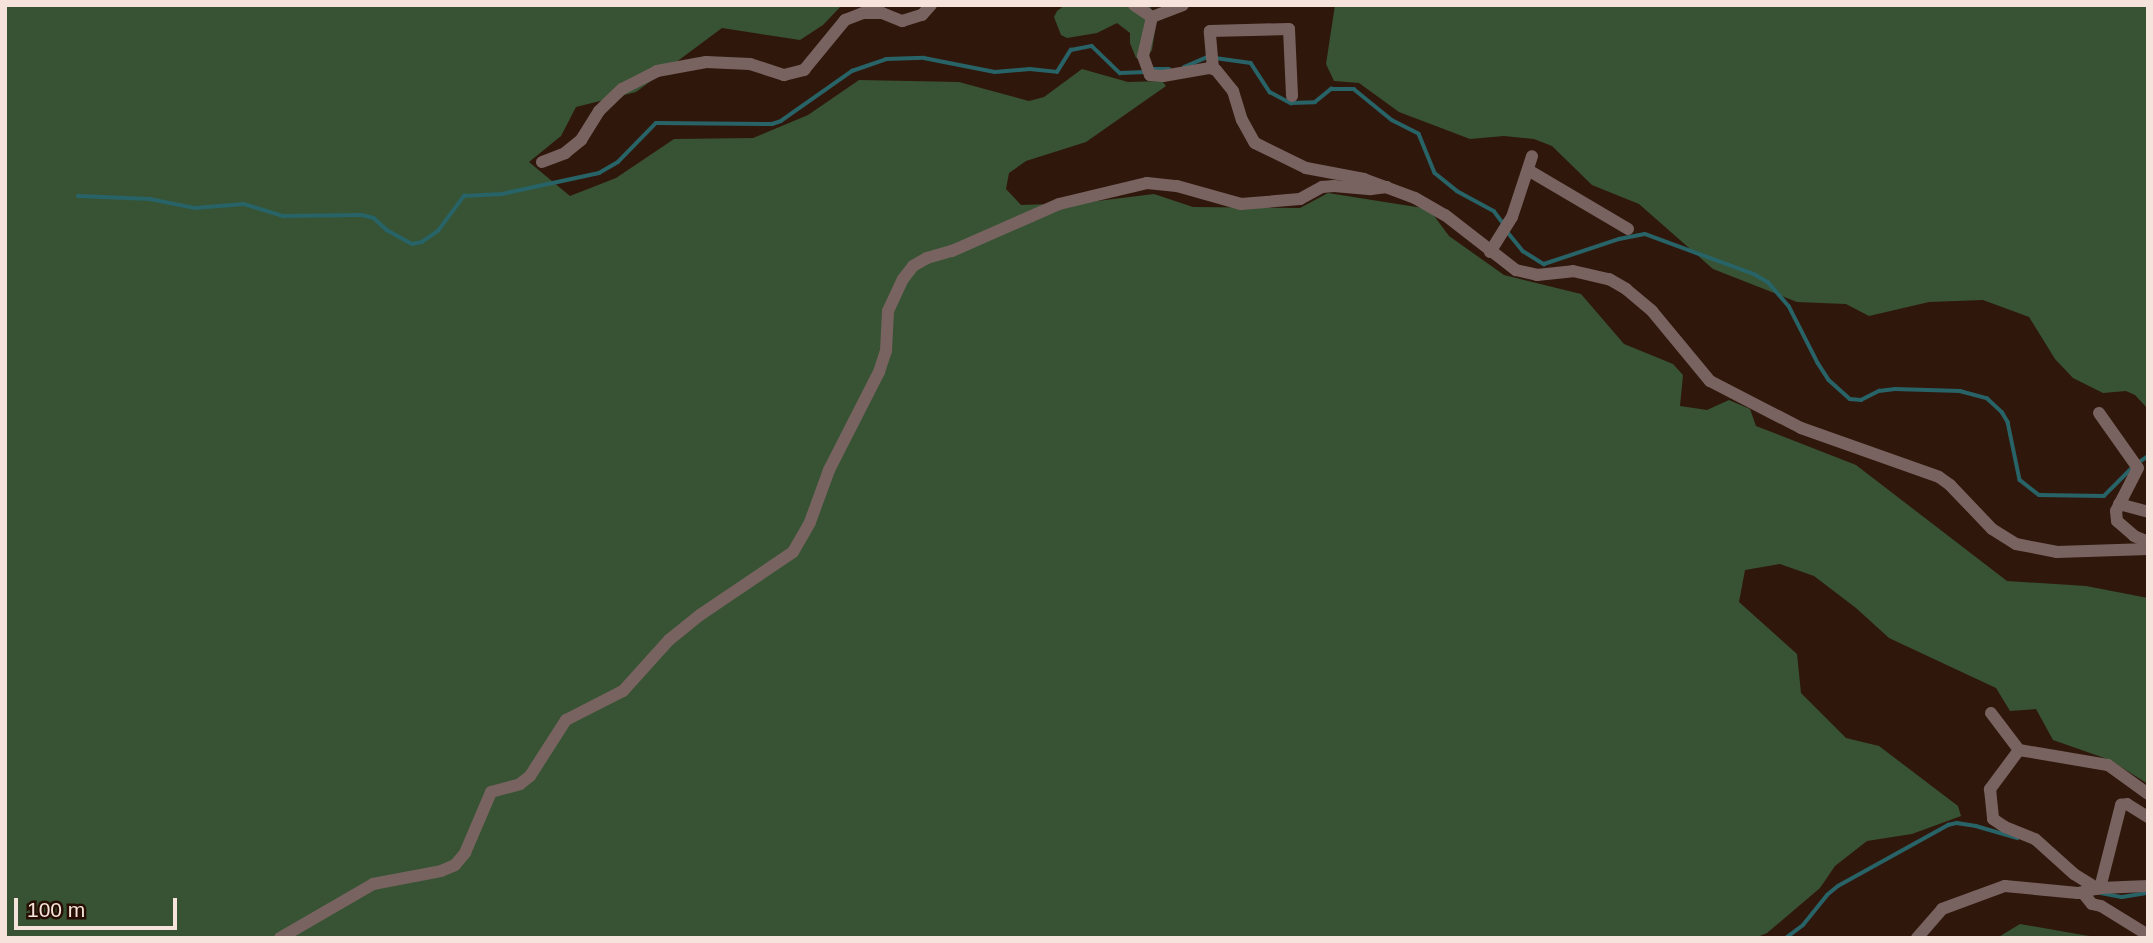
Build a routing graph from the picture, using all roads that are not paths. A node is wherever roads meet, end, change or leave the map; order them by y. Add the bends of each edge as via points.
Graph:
1 (930, 5) edge
2 (1134, 5) edge
3 (1183, 5) edge
4 (1152, 17) junction
5 (1213, 61) junction
6 (1292, 96) dead end
7 (1532, 156) dead end
8 (542, 162) dead end
9 (1528, 170) junction
10 (1387, 187) junction
11 (1628, 229) dead end
12 (1490, 252) junction
13 (2099, 413) dead end
14 (2119, 504) junction
15 (2148, 512) edge
16 (2148, 542) edge
17 (2148, 549) edge
18 (1991, 713) dead end
19 (2018, 750) junction
20 (2148, 794) edge
21 (2148, 817) edge
22 (2148, 886) edge
23 (2099, 888) junction
24 (2082, 893) junction
25 (2148, 935) edge
26 (280, 938) edge
27 (1917, 938) edge

1 - 8 street via 922,15 902,21 882,13 863,13 845,20 804,70 784,75 750,64 706,62 657,71 622,89 599,111 581,140
2 - 4 street
3 - 4 street
4 - 5 street via 1145,42 1148,72 1163,76
5 - 6 street via 1210,31 1289,29
5 - 10 street via 1233,91 1255,144 1306,168
7 - 9 street
9 - 11 street
9 - 12 street via 1505,228
10 - 12 street via 1431,206
10 - 26 street via 1322,187 1300,199 1241,204 1177,186 1147,183 1059,204 913,266 888,311 886,351 879,372 793,552 677,633 623,691 566,720 530,776 520,784 491,792 465,853 455,865 373,884
12 - 17 street via 1529,274 1593,274 1618,284 1652,311 1710,382 1801,428 1939,477 1992,529 2016,544 2057,552
13 - 14 street via 2136,465
14 - 15 street
14 - 16 street via 2117,521
18 - 19 street
19 - 20 street via 2108,765
19 - 23 street via 1990,789 1993,819 2035,839 2074,874
21 - 23 street via 2121,805
22 - 23 street
23 - 24 street
24 - 25 street via 2092,904
24 - 27 street via 2005,886 1942,909

